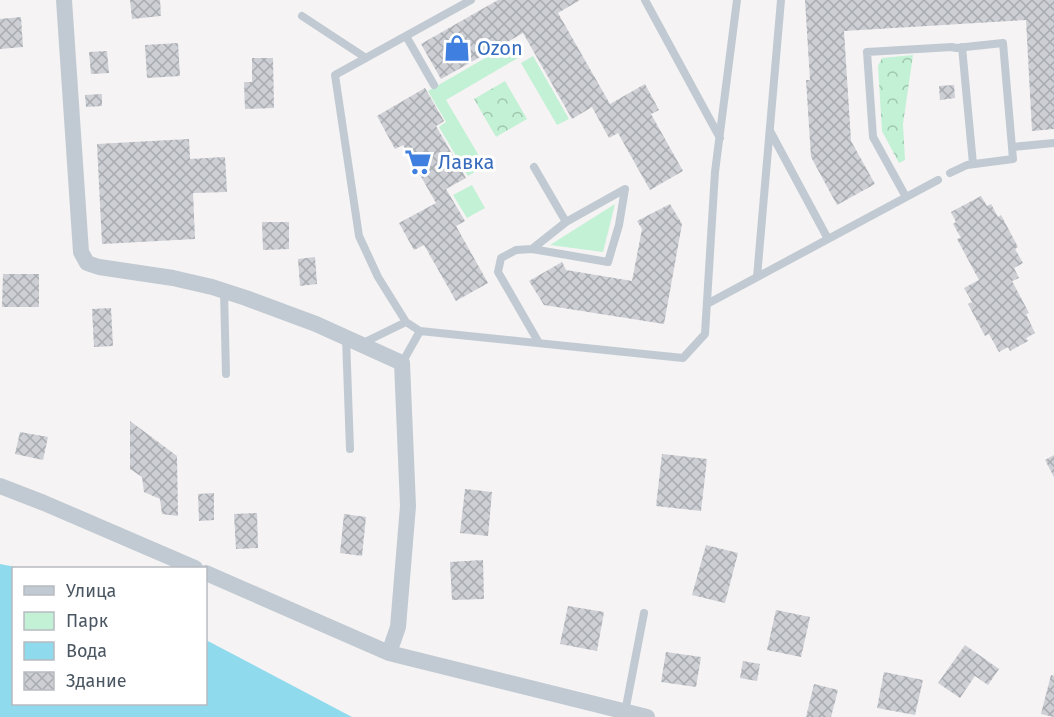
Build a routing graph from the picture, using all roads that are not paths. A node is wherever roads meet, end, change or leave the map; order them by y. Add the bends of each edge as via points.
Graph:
1 (64, 0) edge
2 (471, 0) edge
3 (645, 0) edge
4 (737, 0) edge
5 (781, 0) edge
6 (302, 16) dead end
7 (406, 36) junction
8 (962, 47) junction
9 (366, 58) junction
10 (434, 84) dead end
11 (770, 131) junction
12 (720, 138) junction
13 (1054, 143) edge
14 (1012, 147) junction
15 (973, 164) junction
16 (534, 166) dead end
17 (950, 173) dead end
18 (938, 180) dead end
19 (906, 197) junction
20 (566, 222) junction
21 (828, 239) junction
22 (532, 249) junction
23 (757, 277) junction
24 (224, 291) junction
25 (707, 304) junction
26 (406, 322) junction
27 (420, 331) junction
28 (353, 341) junction
29 (539, 343) junction
30 (402, 363) junction
31 (226, 374) dead end
32 (350, 449) dead end
33 (0, 486) edge
34 (193, 567) edge
35 (207, 573) edge
36 (644, 613) dead end
37 (389, 653) junction
38 (625, 712) junction
39 (647, 717) edge

1 - 24 street via 81,252 87,263
2 - 7 lane
3 - 12 lane
4 - 12 lane
5 - 11 lane
6 - 9 lane
7 - 9 lane
7 - 10 lane
8 - 14 lane via 1003,43
8 - 15 lane
8 - 19 lane via 867,52 873,137
9 - 26 lane via 335,75 359,236
11 - 21 lane
11 - 23 lane
12 - 25 lane
13 - 14 lane
14 - 15 lane via 1013,159
15 - 17 lane
16 - 20 lane
18 - 19 lane
19 - 21 lane
20 - 22 lane
20 - 22 lane via 625,189 608,262
21 - 23 lane
22 - 29 lane via 516,250 501,258 498,272
23 - 25 lane
24 - 28 street
24 - 31 lane
25 - 29 lane via 705,334 683,358
26 - 27 lane
26 - 28 lane
27 - 29 lane
27 - 30 lane
28 - 30 street
28 - 32 lane
30 - 37 street via 408,506 398,627
33 - 34 street
35 - 37 street
36 - 38 lane
37 - 38 street
38 - 39 street

